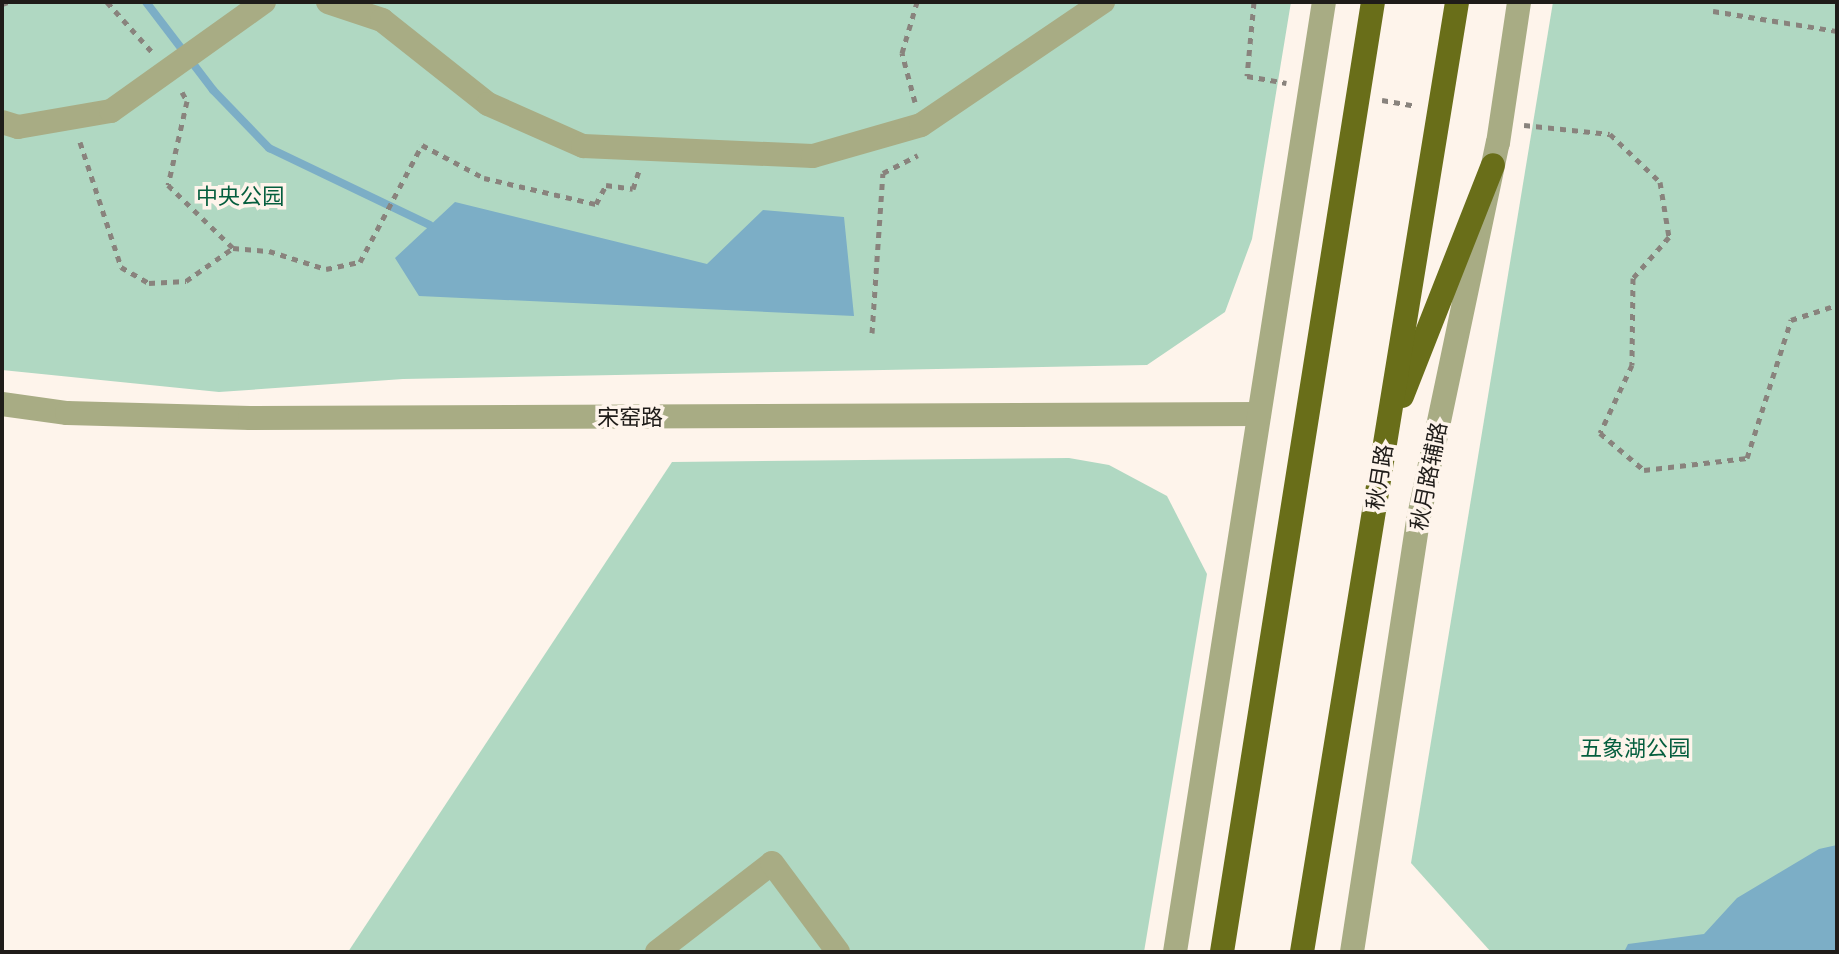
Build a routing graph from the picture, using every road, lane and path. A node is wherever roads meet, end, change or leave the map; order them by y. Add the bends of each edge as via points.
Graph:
1 (8, 2) edge
2 (107, 2) edge
3 (328, 2) edge
4 (917, 2) edge
5 (1103, 2) edge
6 (1254, 2) edge
7 (1324, 2) edge
8 (1373, 2) edge
9 (1457, 2) edge
10 (1519, 2) edge
11 (259, 3) edge
12 (2, 4) edge
13 (1713, 11) dead end
14 (1837, 31) edge
15 (171, 69) junction
16 (1294, 84) dead end
17 (1371, 98) dead end
18 (1432, 109) dead end
19 (72, 118) junction
20 (2, 122) edge
21 (1509, 122) dead end
22 (921, 125) junction
23 (647, 150) junction
24 (1493, 165) junction
25 (233, 248) junction
26 (1837, 305) edge
27 (872, 333) dead end
28 (2, 404) edge
29 (1259, 414) junction
30 (1385, 439) junction
31 (657, 952) edge
32 (838, 952) edge
33 (1175, 952) edge
34 (1222, 952) edge
35 (1302, 952) edge
36 (1352, 952) edge

1 - 12 path
2 - 15 path
3 - 23 street via 382,20 488,104 583,146
4 - 22 path via 902,53
5 - 22 street
6 - 16 path via 1247,76
7 - 29 street
8 - 34 main road
9 - 30 main road, 秋月路
10 - 24 street, 秋月路辅路
11 - 15 street
13 - 14 path
15 - 19 street via 111,111
15 - 25 path via 187,101 168,185
17 - 18 path
19 - 20 street via 18,127
19 - 25 path via 121,267 149,283 186,281
21 - 26 path via 1610,134 1660,182 1669,237 1633,278 1632,365 1600,433 1644,470 1747,458 1791,320
22 - 23 street via 813,156
22 - 27 path via 933,148 883,173
23 - 25 path via 633,189 606,185 596,204 484,178 422,145 360,262 326,269 269,251
24 - 30 main road
24 - 36 street, 秋月路辅路 via 1418,521
28 - 29 street, 宋窑路 via 67,413 250,418
29 - 33 street
30 - 35 main road, 秋月路
31 - 32 street via 772,863

